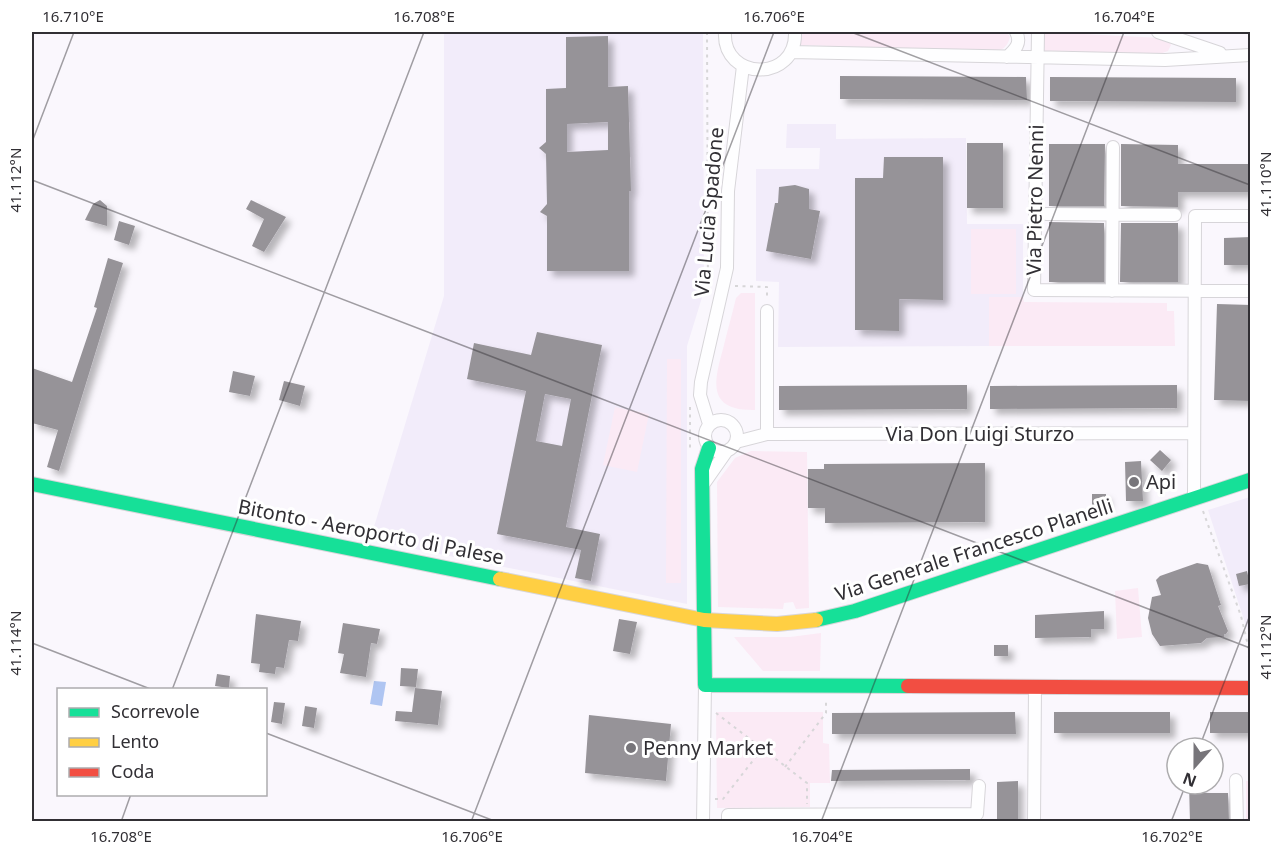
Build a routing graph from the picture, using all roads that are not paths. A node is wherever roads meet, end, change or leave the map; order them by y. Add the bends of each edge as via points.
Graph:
1 (725, 32) edge
2 (795, 32) edge
3 (1016, 32) edge
4 (1038, 32) edge
5 (1158, 32) edge
6 (791, 52) junction
7 (1224, 55) junction
8 (1251, 55) edge
9 (1007, 57) junction
10 (1037, 59) junction
11 (743, 66) junction
12 (1113, 147) dead end
13 (1046, 214) dead end
14 (1113, 214) junction
15 (1184, 216) junction
16 (1251, 216) edge
17 (1112, 291) junction
18 (1194, 291) junction
19 (1251, 291) edge
20 (767, 311) road end
21 (700, 395) junction
22 (729, 423) junction
23 (709, 424) junction
24 (767, 434) junction
25 (1192, 434) junction
26 (736, 442) junction
27 (709, 448) junction
28 (726, 452) junction
29 (1251, 480) edge
30 (32, 484) edge
31 (702, 489) junction
32 (1194, 499) junction
33 (704, 620) junction
34 (705, 685) junction
35 (1035, 687) junction
36 (1251, 688) edge
37 (1236, 780) dead end
38 (979, 786) dead end
39 (703, 822) edge
40 (728, 822) edge
41 (1034, 822) edge
42 (1237, 822) edge

1 - 11 street via 729,51
2 - 6 street
3 - 9 street via 1019,42
4 - 10 street
5 - 7 street
6 - 9 street
6 - 11 street via 783,62 769,69
7 - 8 street
7 - 10 street via 1165,60
9 - 10 street
10 - 17 street, Via Pietro Nenni via 1034,290
11 - 21 street, Via Lucia Spadone via 728,191 724,286
12 - 14 street
13 - 14 street
14 - 15 street
14 - 17 street
15 - 16 street
15 - 18 street
17 - 18 street, Via Pietro Nenni
18 - 19 street, Via Pietro Nenni
18 - 25 street
20 - 24 street
21 - 22 street
21 - 23 street
22 - 23 street
22 - 24 street
22 - 26 street
23 - 27 street via 704,439
24 - 25 street, Via Don Luigi Sturzo
24 - 26 street
25 - 32 street
26 - 28 street
27 - 28 street
27 - 31 street via 702,469
28 - 31 street via 710,471
29 - 32 street, Via Generale Francesco Planelli
30 - 33 street, Bitonto - Aeroporto di Palese
31 - 33 street
32 - 33 street, Via Generale Francesco Planelli via 855,611 777,624
33 - 34 street
34 - 35 street
34 - 39 street
35 - 36 street
35 - 41 street
37 - 42 street
38 - 40 street via 977,814 728,815

